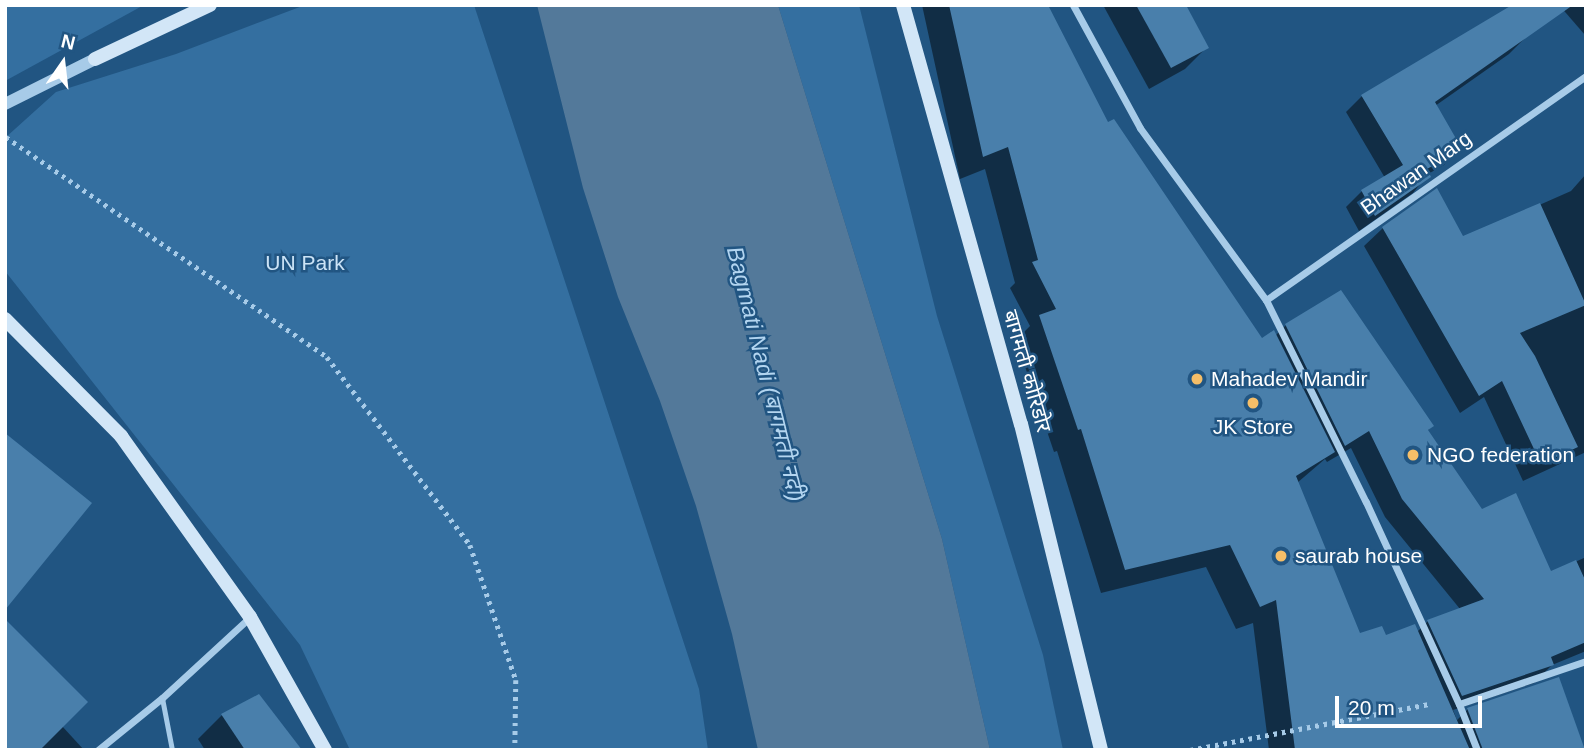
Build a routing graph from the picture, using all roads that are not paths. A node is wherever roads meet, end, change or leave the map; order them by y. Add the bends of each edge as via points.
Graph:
1 (209, 5) edge
2 (902, 5) edge
3 (1073, 5) edge
4 (95, 59) joint
5 (1586, 76) edge
6 (5, 104) edge
7 (1266, 300) junction
8 (5, 319) edge
9 (250, 617) junction
10 (1586, 661) edge
11 (162, 698) junction
12 (1457, 701) junction
13 (98, 750) edge
14 (172, 750) edge
15 (325, 750) edge
16 (1101, 750) edge
17 (1477, 750) edge

1 - 4 main road
2 - 16 main road, बागमती कोरिडोर via 1021,424
3 - 7 street via 1140,128
4 - 6 street
5 - 7 street, Bhawan Marg
7 - 12 street
8 - 9 main road via 121,436
9 - 11 street
9 - 15 main road
10 - 12 street
11 - 13 street
11 - 14 lane
12 - 17 street

